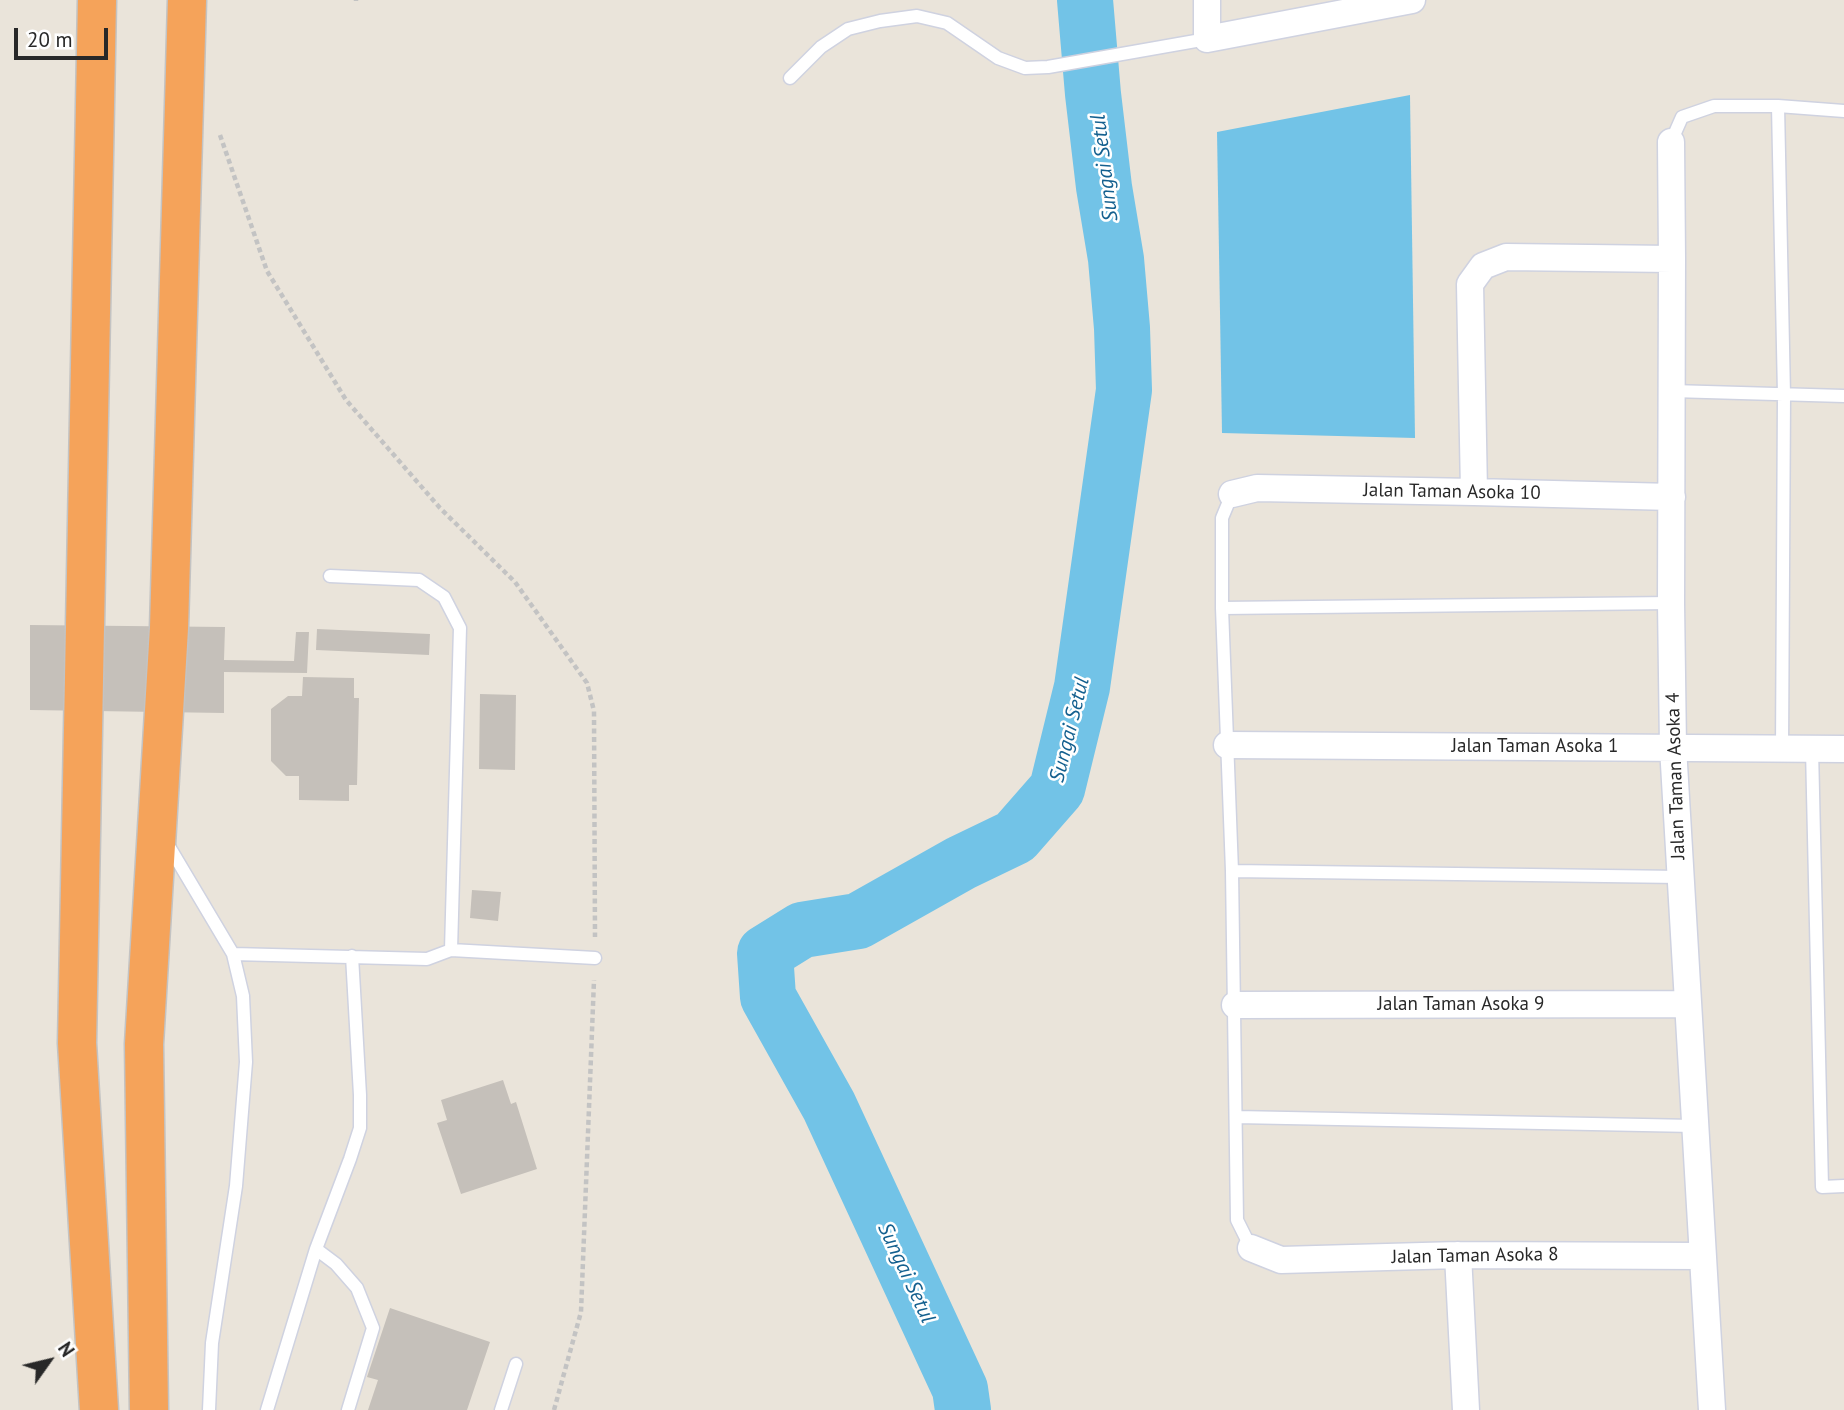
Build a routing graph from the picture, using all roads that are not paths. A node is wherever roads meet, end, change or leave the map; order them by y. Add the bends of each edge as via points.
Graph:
1 (97, 0) edge
2 (187, 0) edge
3 (1207, 0) edge
4 (1412, 0) edge
5 (1207, 39) junction
6 (790, 78) dead end
7 (1778, 106) junction
8 (1844, 111) edge
9 (1671, 142) joint
10 (1672, 259) junction
11 (1672, 391) junction
12 (1784, 395) junction
13 (1844, 396) edge
14 (1474, 492) junction
15 (1233, 494) joint
16 (1672, 497) junction
17 (330, 576) dead end
18 (1671, 603) junction
19 (1222, 608) junction
20 (1227, 745) junction
21 (1673, 747) junction
22 (1782, 748) junction
23 (1844, 749) edge
24 (1812, 750) junction
25 (158, 828) junction
26 (1232, 871) junction
27 (1680, 877) junction
28 (451, 950) junction
29 (233, 954) junction
30 (352, 956) junction
31 (595, 958) dead end
32 (1688, 1004) junction
33 (1235, 1006) junction
34 (1236, 1117) junction
35 (1694, 1126) junction
36 (1844, 1186) edge
37 (1251, 1248) joint
38 (316, 1249) junction
39 (1458, 1255) junction
40 (1702, 1256) junction
41 (516, 1364) dead end
42 (99, 1410) edge
43 (149, 1410) edge
44 (209, 1410) edge
45 (267, 1410) edge
46 (348, 1410) edge
47 (501, 1410) edge
48 (1466, 1410) edge
49 (1712, 1410) edge

1 - 42 highway via 78,1043
2 - 25 highway via 169,614
3 - 5 street
4 - 5 street
5 - 6 lane via 1025,68 998,58 947,23 917,16 848,29 821,47
7 - 8 lane
7 - 9 lane via 1714,106 1682,117
7 - 12 lane
9 - 10 street, Jalan Taman Asoka 4
10 - 11 street, Jalan Taman Asoka 4
10 - 14 street via 1506,257 1483,266 1470,284
11 - 12 lane
11 - 16 street, Jalan Taman Asoka 4
12 - 13 lane
12 - 22 lane
14 - 15 street, Jalan Taman Asoka 10 via 1257,488
14 - 16 street, Jalan Taman Asoka 10
15 - 19 lane via 1222,517
16 - 18 street, Jalan Taman Asoka 4
17 - 28 lane via 419,580 444,597 460,628
18 - 19 lane
18 - 21 street, Jalan Taman Asoka 4
19 - 20 lane
20 - 21 street, Jalan Taman Asoka 1
20 - 26 lane
21 - 22 street, Jalan Taman Asoka 1
21 - 27 street, Jalan Taman Asoka 4
22 - 24 street, Jalan Taman Asoka 1
23 - 24 street, Jalan Taman Asoka 1
24 - 36 lane via 1822,1187
25 - 29 lane
25 - 43 highway via 144,1044
26 - 27 lane
26 - 33 lane
27 - 32 street, Jalan Taman Asoka 4
28 - 30 lane via 427,959
28 - 31 lane
29 - 30 lane
29 - 44 lane via 243,996 246,1062 236,1186 212,1343
30 - 38 lane via 360,1128
32 - 33 street, Jalan Taman Asoka 9
32 - 35 street, Jalan Taman Asoka 4
33 - 34 lane
34 - 35 lane
34 - 37 lane via 1237,1220
35 - 40 street, Jalan Taman Asoka 4
37 - 39 street, Jalan Taman Asoka 8 via 1281,1260
38 - 45 lane
38 - 46 lane via 357,1288 373,1328
39 - 40 street, Jalan Taman Asoka 8
39 - 48 street
40 - 49 street, Jalan Taman Asoka 4
41 - 47 lane

